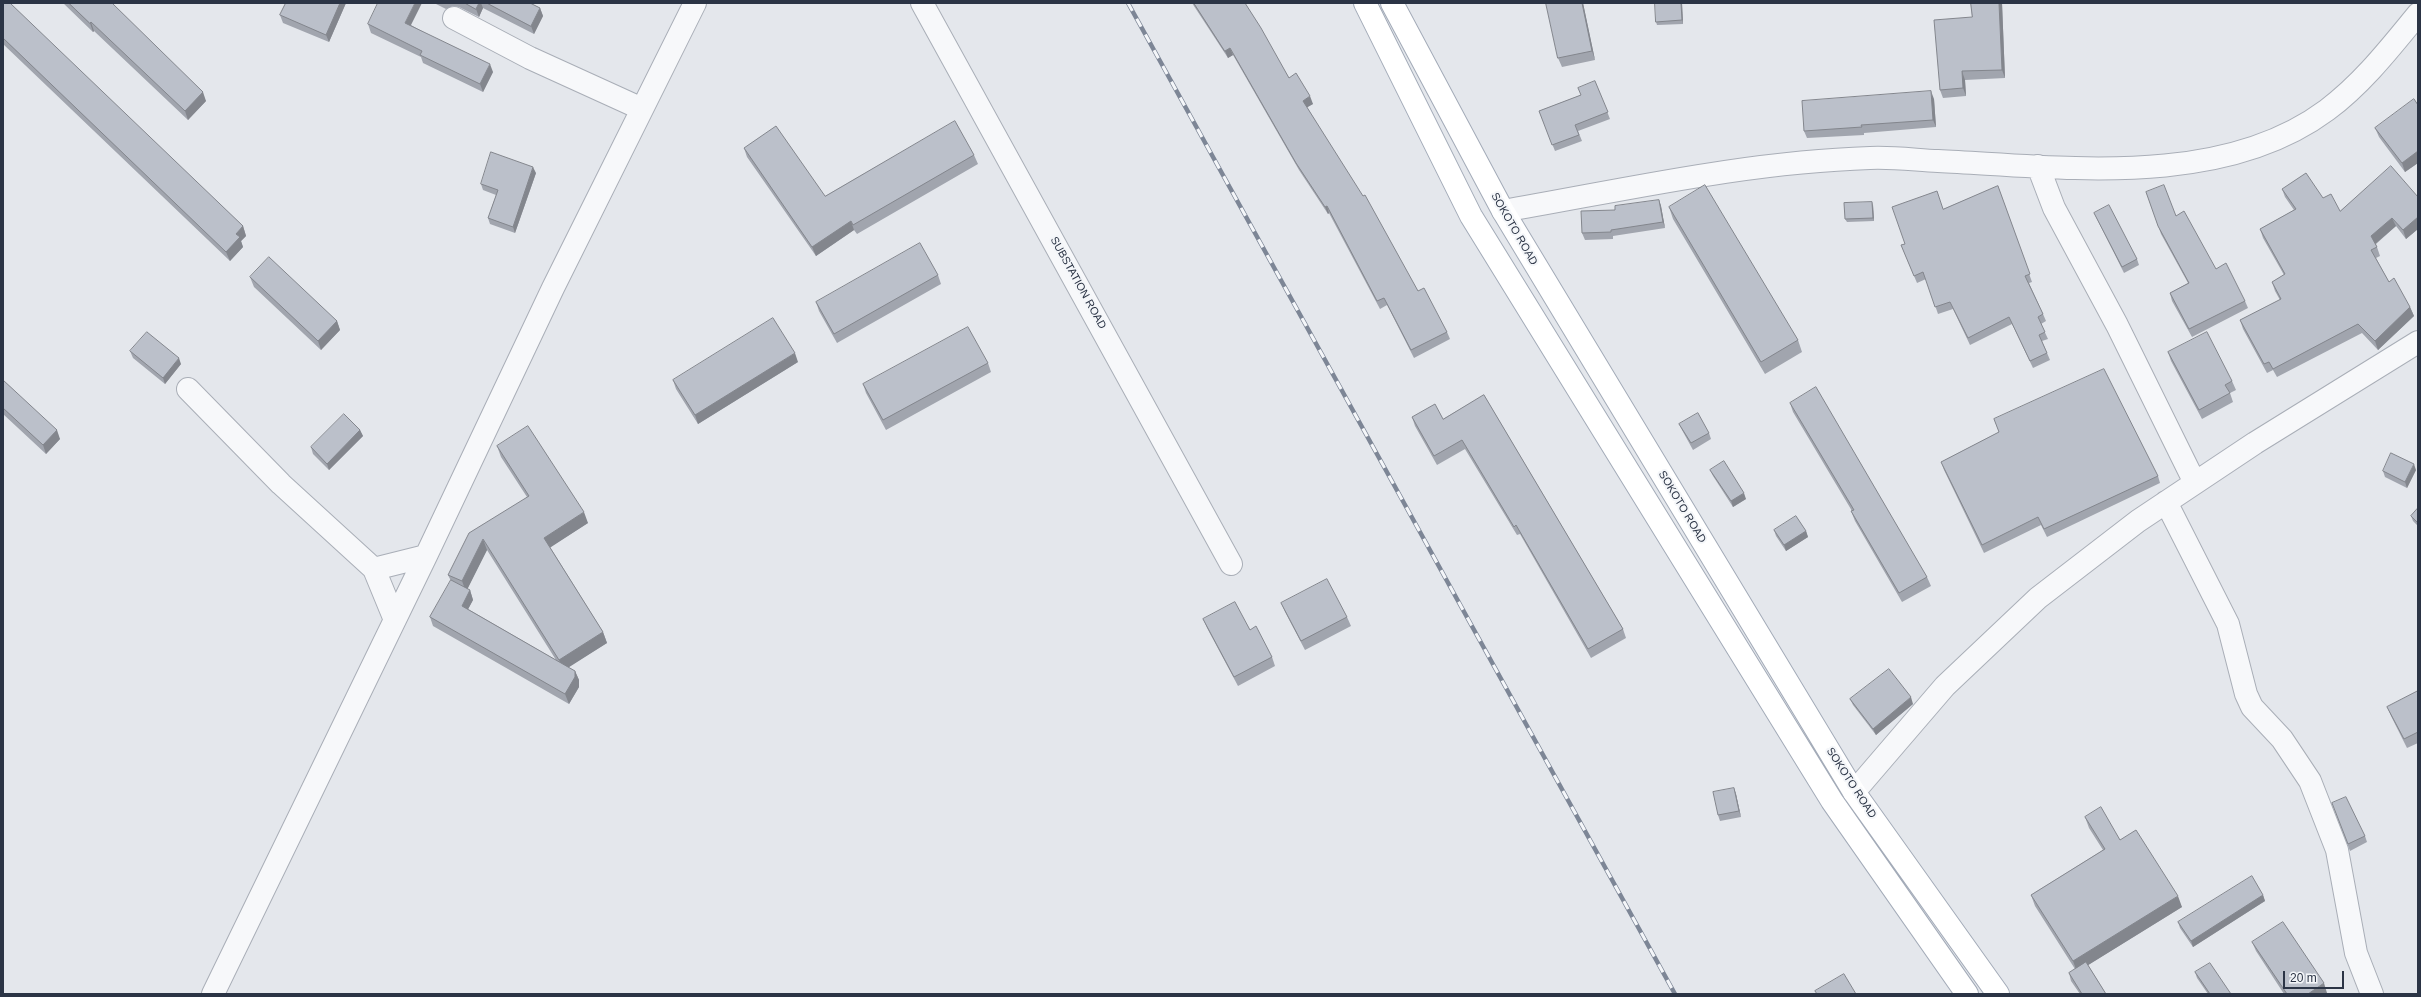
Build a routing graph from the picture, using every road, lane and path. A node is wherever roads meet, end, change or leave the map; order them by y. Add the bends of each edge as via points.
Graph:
1 (695, 3) edge
2 (922, 3) edge
3 (1365, 3) edge
4 (1392, 3) edge
5 (2418, 14) edge
6 (454, 18) dead end
7 (642, 109) junction
8 (2038, 166) junction
9 (1503, 211) junction
10 (2418, 342) edge
11 (188, 388) dead end
12 (2195, 483) junction
13 (2166, 502) junction
14 (426, 556) junction
15 (1231, 564) dead end
16 (374, 569) junction
17 (395, 620) junction
18 (1854, 792) junction
19 (213, 994) edge
20 (1967, 994) edge
21 (1998, 994) edge
22 (2372, 994) edge

1 - 7 street
2 - 15 street, SUBSTATION ROAD
3 - 20 main road via 1471,216 1832,801
4 - 9 main road, SOKOTO ROAD
5 - 8 street via 2364,78 2327,110 2275,141 2217,159 2114,169
6 - 7 street via 530,58
7 - 14 street
8 - 9 street via 1872,158 1769,165
8 - 12 street via 2054,208 2117,325
9 - 18 main road, SOKOTO ROAD
10 - 12 street
11 - 16 street via 281,484
12 - 13 street
13 - 18 street via 2038,598 1945,686
13 - 22 street via 2228,624 2246,694 2252,706 2282,740 2310,782 2336,850 2356,953
14 - 16 street
14 - 17 street
16 - 17 street
17 - 19 street
18 - 21 main road, SOKOTO ROAD

